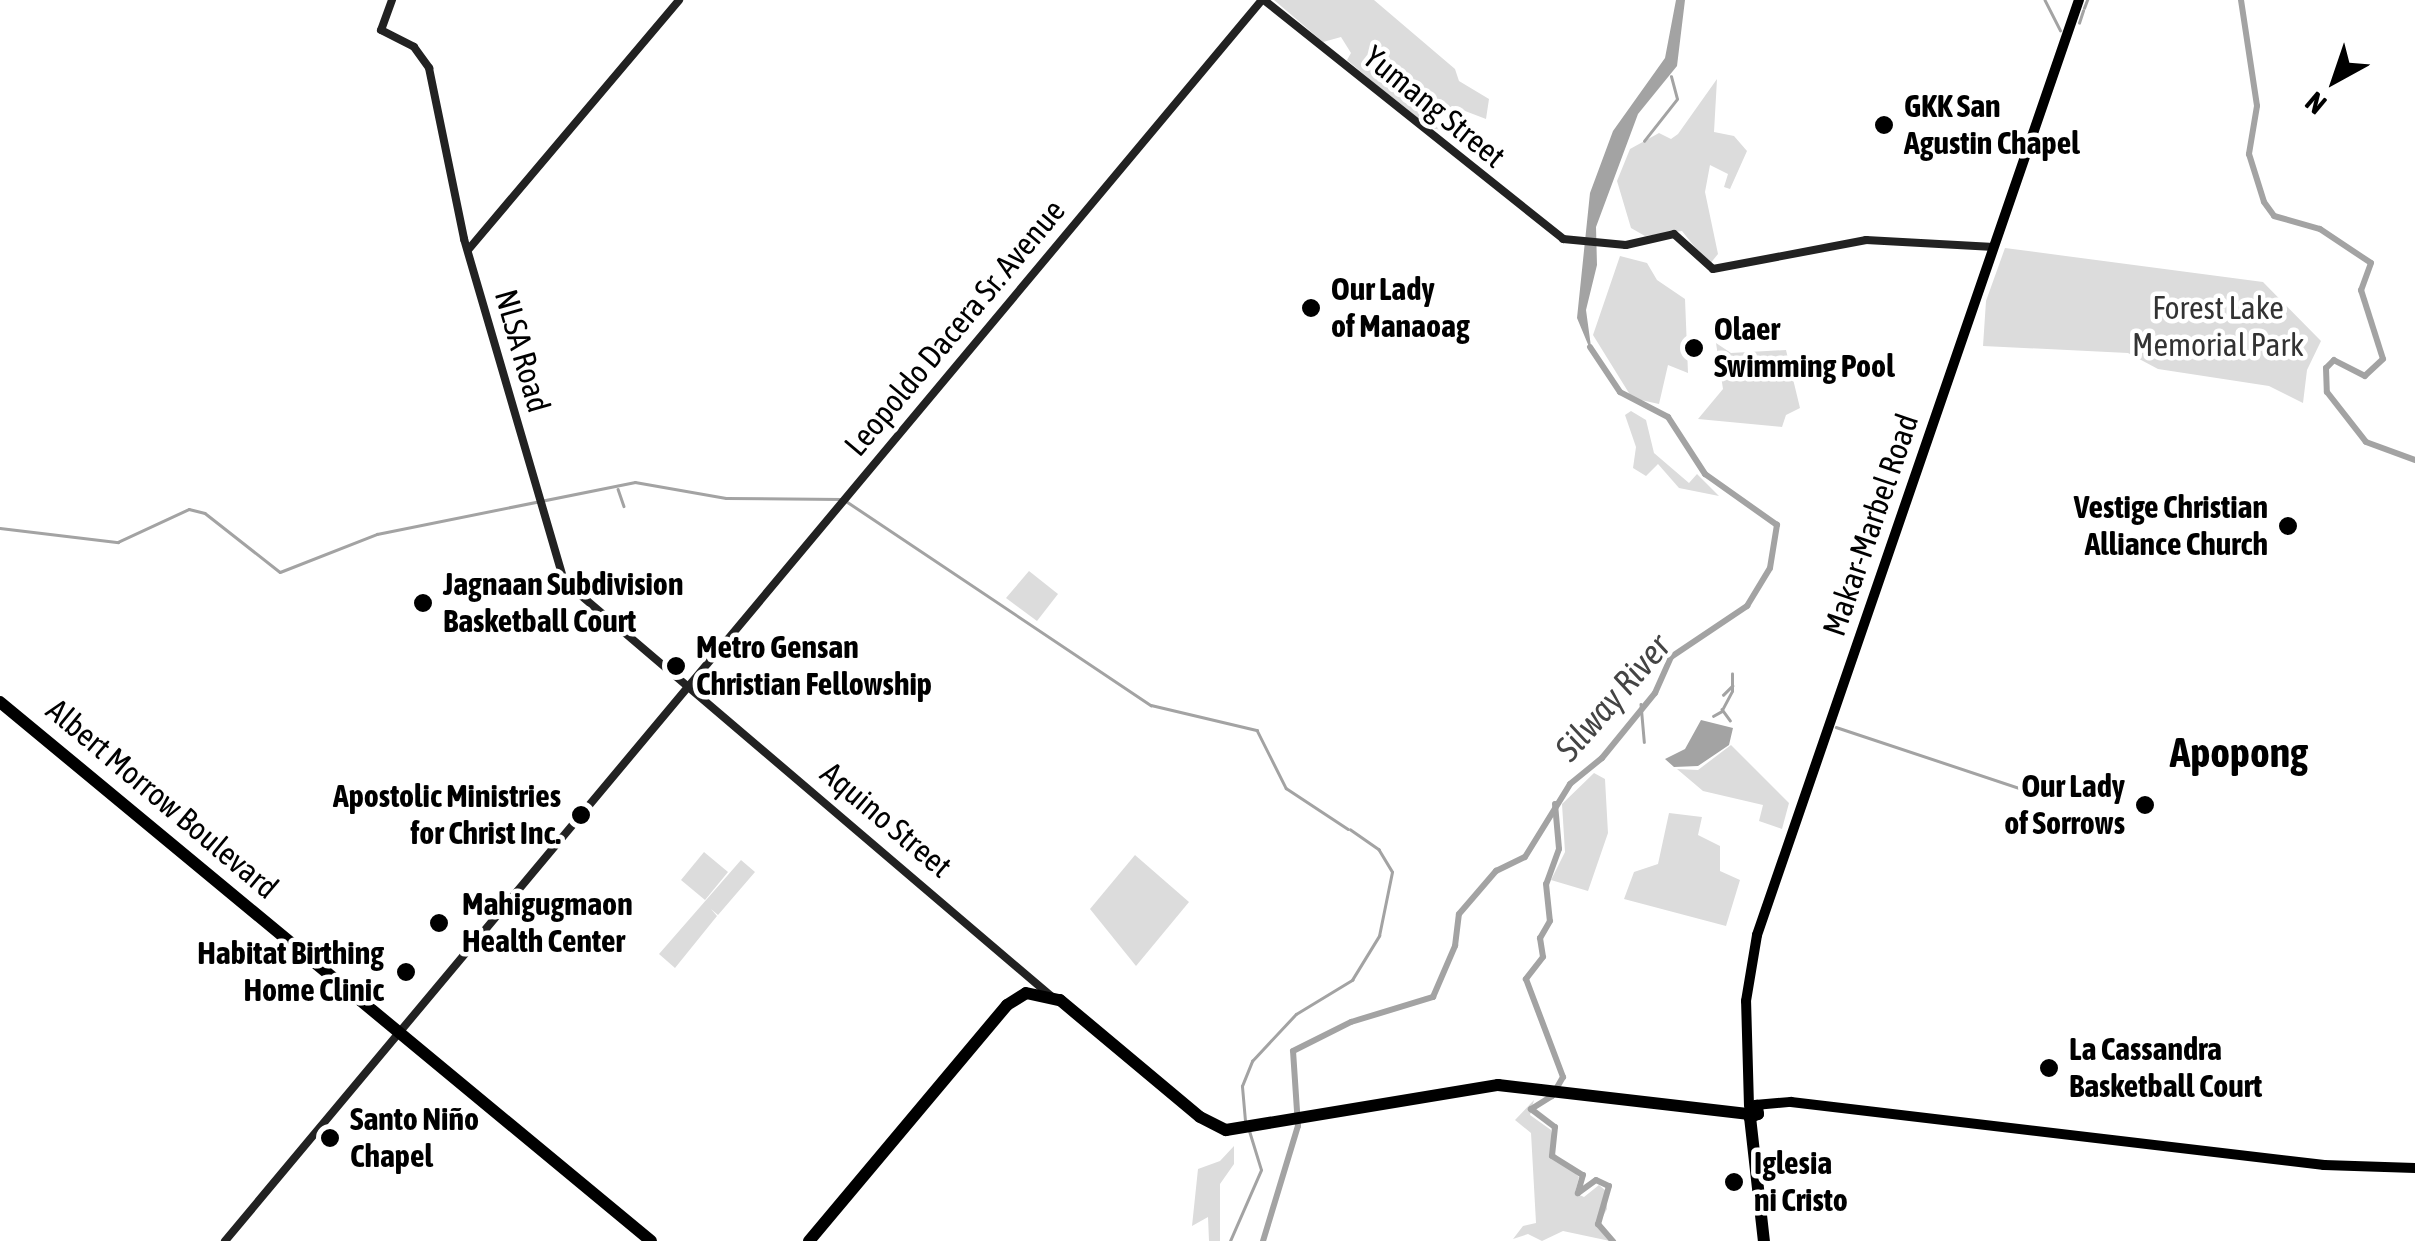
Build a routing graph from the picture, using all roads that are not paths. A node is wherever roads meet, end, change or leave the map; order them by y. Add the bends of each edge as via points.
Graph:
1 (392, 0) edge
2 (679, 0) edge
3 (1263, 0) edge
4 (2079, 0) edge
5 (1994, 248) junction
6 (468, 250) junction
7 (686, 686) junction
8 (2, 702) edge
9 (1050, 996) junction
10 (399, 1030) junction
11 (1756, 1107) junction
12 (2415, 1168) edge
13 (225, 1241) edge
14 (651, 1241) edge
15 (810, 1241) edge
16 (1764, 1241) edge

1 - 6 main road, NLSA Road via 381,30 418,50 429,68
2 - 6 main road
3 - 5 main road, Yumang Street via 1548,230 1579,241 1678,235 1714,269 1849,241
3 - 7 main road, Leopoldo Dacera Sr. Avenue
4 - 5 main road, Makar-Marbel Road
5 - 11 main road, Makar-Marbel Road via 1757,935 1746,1001
6 - 7 main road, NLSA Road via 565,582
7 - 9 main road, Aquino Street
7 - 10 main road, Leopoldo Dacera Sr. Avenue
8 - 10 highway, Albert Morrow Boulevard
9 - 11 highway via 1212,1126 1261,1127 1482,1087
9 - 15 highway via 1026,993 1011,1001
10 - 13 main road, Leopoldo Dacera Sr. Avenue
10 - 14 highway, Albert Morrow Boulevard
11 - 12 main road via 2324,1166
11 - 16 highway

